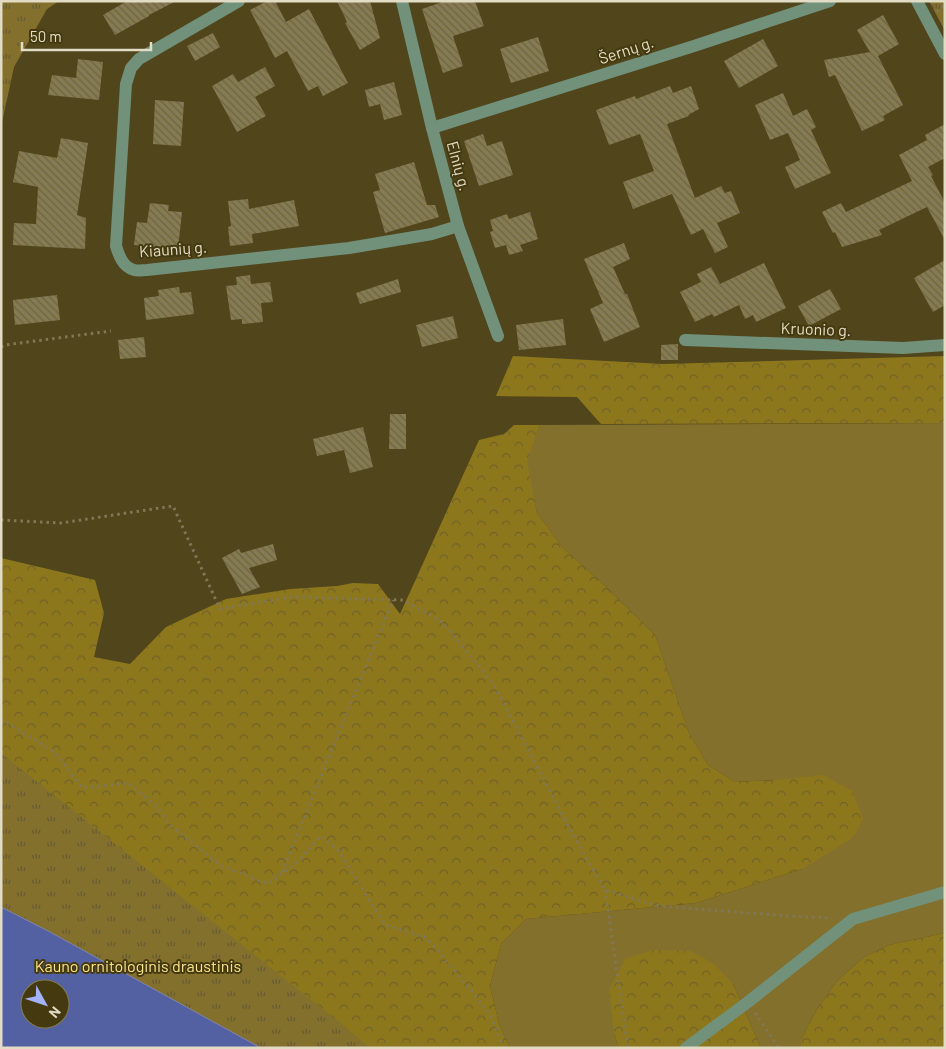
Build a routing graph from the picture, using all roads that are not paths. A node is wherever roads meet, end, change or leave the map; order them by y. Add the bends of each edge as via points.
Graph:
1 (239, 1) edge
2 (402, 1) edge
3 (830, 1) edge
4 (917, 1) edge
5 (945, 54) edge
6 (432, 128) junction
7 (458, 226) junction
8 (498, 336) dead end
9 (685, 340) dead end
10 (945, 345) edge
11 (945, 892) edge
12 (686, 1048) edge

1 - 7 street, Kiaunių g. via 139,59 131,68 126,84 116,246 125,264 134,270 147,270 349,248 432,234
2 - 6 street, Elnių g.
3 - 6 street, Šernų g.
4 - 5 street
6 - 7 street, Elnių g.
7 - 8 street, Elnių g.
9 - 10 street, Kruonio g. via 904,348
11 - 12 street via 853,919

